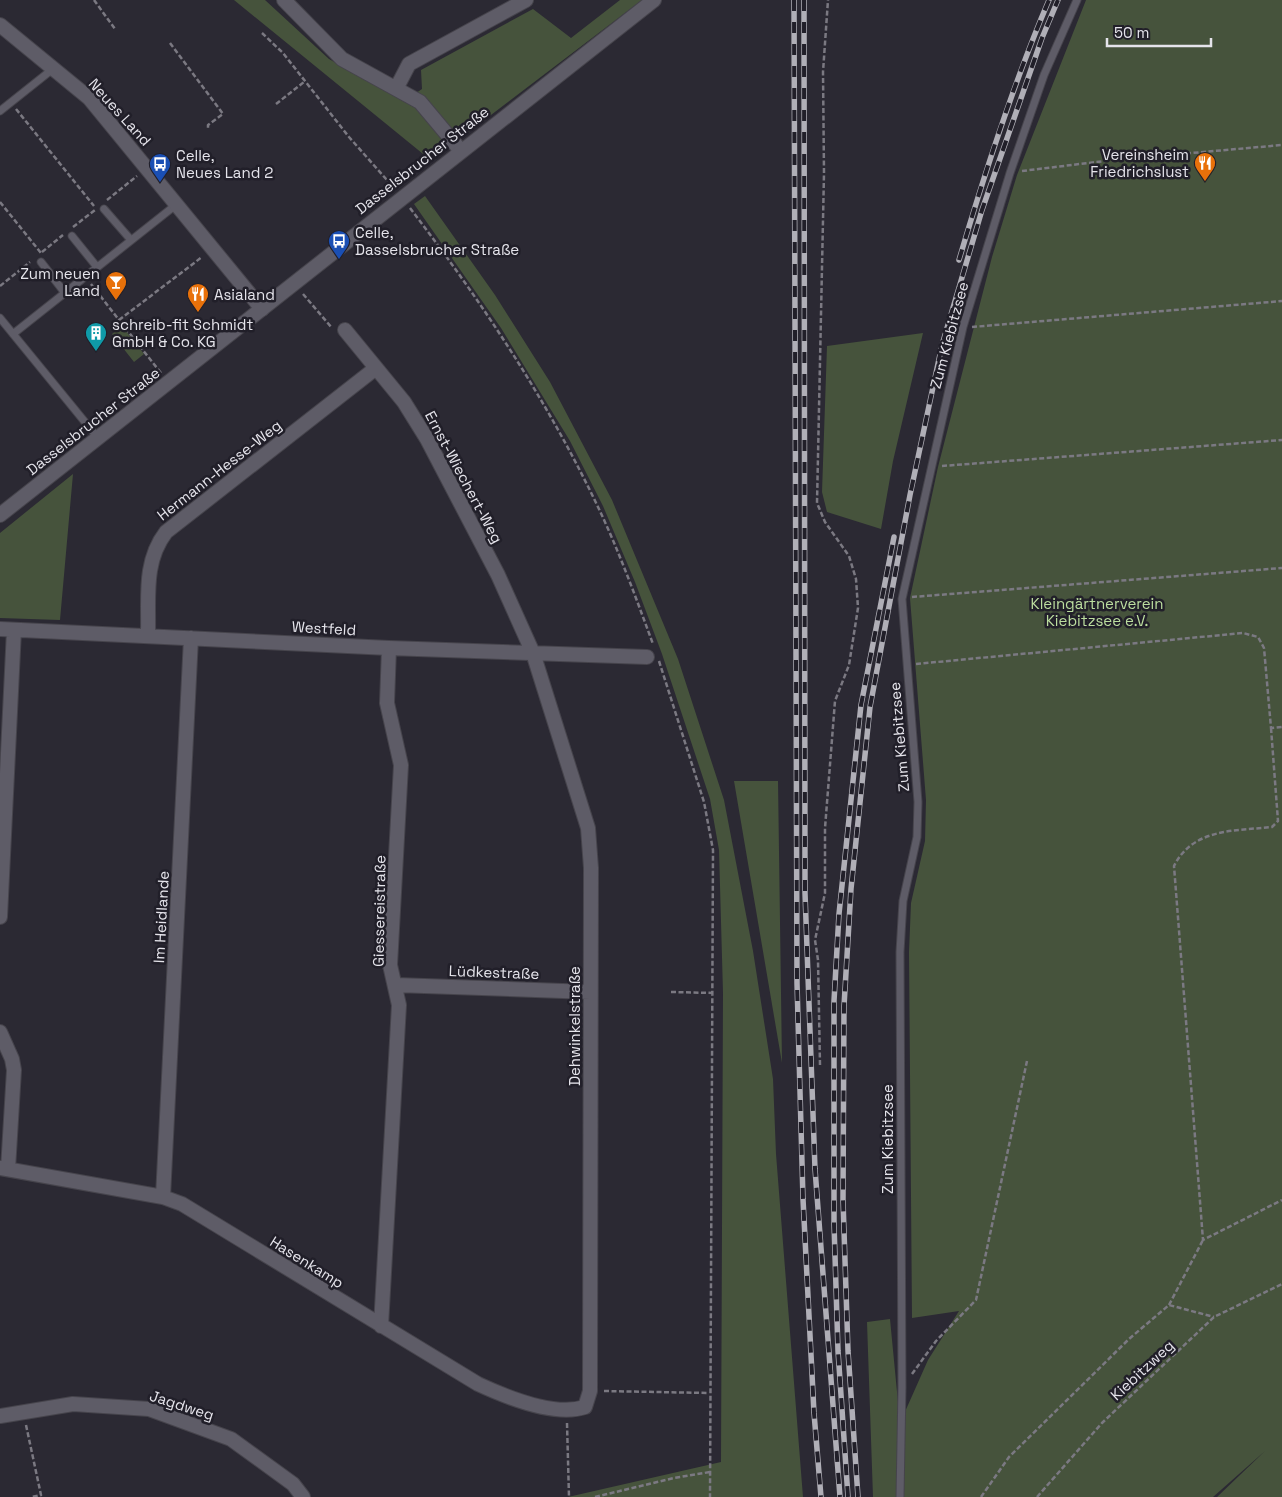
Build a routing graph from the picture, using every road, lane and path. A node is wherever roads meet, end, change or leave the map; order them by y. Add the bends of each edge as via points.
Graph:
1 (94, 0) edge
2 (284, 0) edge
3 (526, 0) edge
4 (654, 0) edge
5 (828, 0) edge
6 (1077, 0) edge
7 (0, 25) edge
8 (115, 28) dead end
9 (262, 33) dead end
10 (170, 43) dead end
11 (54, 68) junction
12 (304, 82) junction
13 (397, 87) junction
14 (10, 102) junction
15 (276, 104) dead end
16 (0, 111) edge
17 (208, 129) dead end
18 (1282, 145) edge
19 (461, 151) junction
20 (1010, 173) junction
21 (402, 197) junction
22 (0, 202) edge
23 (177, 204) junction
24 (100, 209) joint
25 (72, 236) dead end
26 (130, 240) junction
27 (42, 252) dead end
28 (203, 255) dead end
29 (41, 262) dead end
30 (97, 267) junction
31 (294, 283) junction
32 (94, 288) dead end
33 (65, 293) junction
34 (1282, 301) edge
35 (262, 309) junction
36 (0, 318) edge
37 (119, 320) junction
38 (963, 327) junction
39 (345, 330) joint
40 (13, 334) junction
41 (376, 368) junction
42 (159, 371) dead end
43 (98, 438) junction
44 (1282, 440) edge
45 (931, 466) junction
46 (0, 515) edge
47 (1282, 568) edge
48 (902, 599) junction
49 (0, 628) edge
50 (14, 630) junction
51 (148, 634) junction
52 (191, 638) junction
53 (389, 648) junction
54 (533, 653) junction
55 (653, 653) junction
56 (907, 665) junction
57 (1282, 727) edge
58 (1271, 728) junction
59 (0, 917) edge
60 (396, 984) junction
61 (590, 992) junction
62 (671, 992) dead end
63 (714, 993) junction
64 (0, 1032) edge
65 (1027, 1061) dead end
66 (820, 1065) dead end
67 (4, 1168) edge
68 (163, 1197) junction
69 (1282, 1200) edge
70 (1203, 1240) junction
71 (1282, 1284) edge
72 (1169, 1305) junction
73 (1214, 1317) junction
74 (381, 1326) junction
75 (902, 1387) junction
76 (590, 1391) junction
77 (709, 1393) junction
78 (585, 1407) joint
79 (566, 1409) junction
80 (23, 1412) junction
81 (0, 1416) edge
82 (710, 1472) junction
83 (32, 1497) edge
84 (303, 1497) edge
85 (569, 1497) edge
86 (595, 1497) edge
87 (710, 1497) edge
88 (900, 1497) edge
89 (981, 1497) edge
90 (1036, 1497) edge

1 - 8 path
2 - 13 street via 342,59
3 - 13 street via 409,64
4 - 19 street, Dasselsbrucher Straße
5 - 66 path via 823,72 818,504 825,522 849,556 856,579 858,608 849,665 835,702 825,828 825,893 815,940
6 - 20 lane, Zum Kiebitzsee via 1044,75
7 - 11 street, Neues Land
9 - 12 path via 283,53
10 - 17 path via 224,114 208,125
11 - 14 lane
11 - 23 street, Neues Land via 89,98
12 - 15 path
12 - 21 path
13 - 19 street via 420,102
14 - 16 lane
14 - 24 path
18 - 20 path
19 - 21 street, Dasselsbrucher Straße
20 - 38 lane, Zum Kiebitzsee
21 - 31 street, Dasselsbrucher Straße
21 - 55 path via 499,329 566,443 602,516
22 - 27 path
23 - 26 lane
23 - 35 street, Neues Land
24 - 26 lane
25 - 30 lane
26 - 30 lane
28 - 37 path
29 - 33 lane
30 - 33 lane
31 - 35 street, Dasselsbrucher Straße
31 - 39 path via 332,329
32 - 37 path
33 - 40 lane
34 - 38 path
35 - 43 street, Dasselsbrucher Straße
36 - 40 lane
37 - 42 path
38 - 45 lane, Zum Kiebitzsee
39 - 41 street, Ernst-Wiechert-Weg
40 - 43 lane
41 - 51 street, Hermann-Hesse-Weg via 166,532 155,546 150,562
41 - 54 street, Ernst-Wiechert-Weg via 404,402 427,439 498,575
43 - 46 street, Dasselsbrucher Straße
44 - 45 path
45 - 48 lane, Zum Kiebitzsee
47 - 48 path
48 - 56 lane, Zum Kiebitzsee
49 - 50 street, Westfeld
50 - 51 street, Westfeld
50 - 59 street
51 - 52 street, Westfeld
52 - 53 street, Westfeld
52 - 68 street, Im Heidlande
53 - 54 street, Westfeld
53 - 60 street, Giessereistraße via 387,703 401,765 390,965
54 - 55 street, Westfeld
54 - 61 street, Dehwinkelstraße via 588,828 591,868
55 - 63 path via 702,793 713,850
56 - 58 path via 1243,633 1258,637 1264,648
56 - 75 lane, Zum Kiebitzsee via 918,802 917,837 903,901 900,952
57 - 58 path
58 - 70 path via 1278,821 1272,827 1222,832 1194,841 1181,852 1174,866
60 - 61 street, Lüdkestraße
60 - 74 street, Giessereistraße via 399,1005
61 - 76 street, Dehwinkelstraße
62 - 63 path
63 - 77 path
64 - 67 street via 14,1070
65 - 75 path via 976,1300 936,1341
67 - 68 street, Hasenkamp
68 - 74 street, Hasenkamp via 182,1204
69 - 70 path
70 - 72 path
71 - 73 path, Kiebitzweg
72 - 73 path
72 - 89 path via 1129,1339 1010,1457
73 - 90 path, Kiebitzweg via 1102,1423
74 - 79 street, Hasenkamp via 478,1384 516,1402
75 - 88 lane, Zum Kiebitzsee
76 - 77 path
76 - 78 street, Dehwinkelstraße
77 - 82 path
78 - 79 street, Hasenkamp via 574,1411
79 - 85 path
80 - 81 street, Jagdweg
80 - 83 path via 41,1495
80 - 84 street, Jagdweg via 73,1404 150,1409 231,1439 293,1484
82 - 86 path
82 - 87 path

